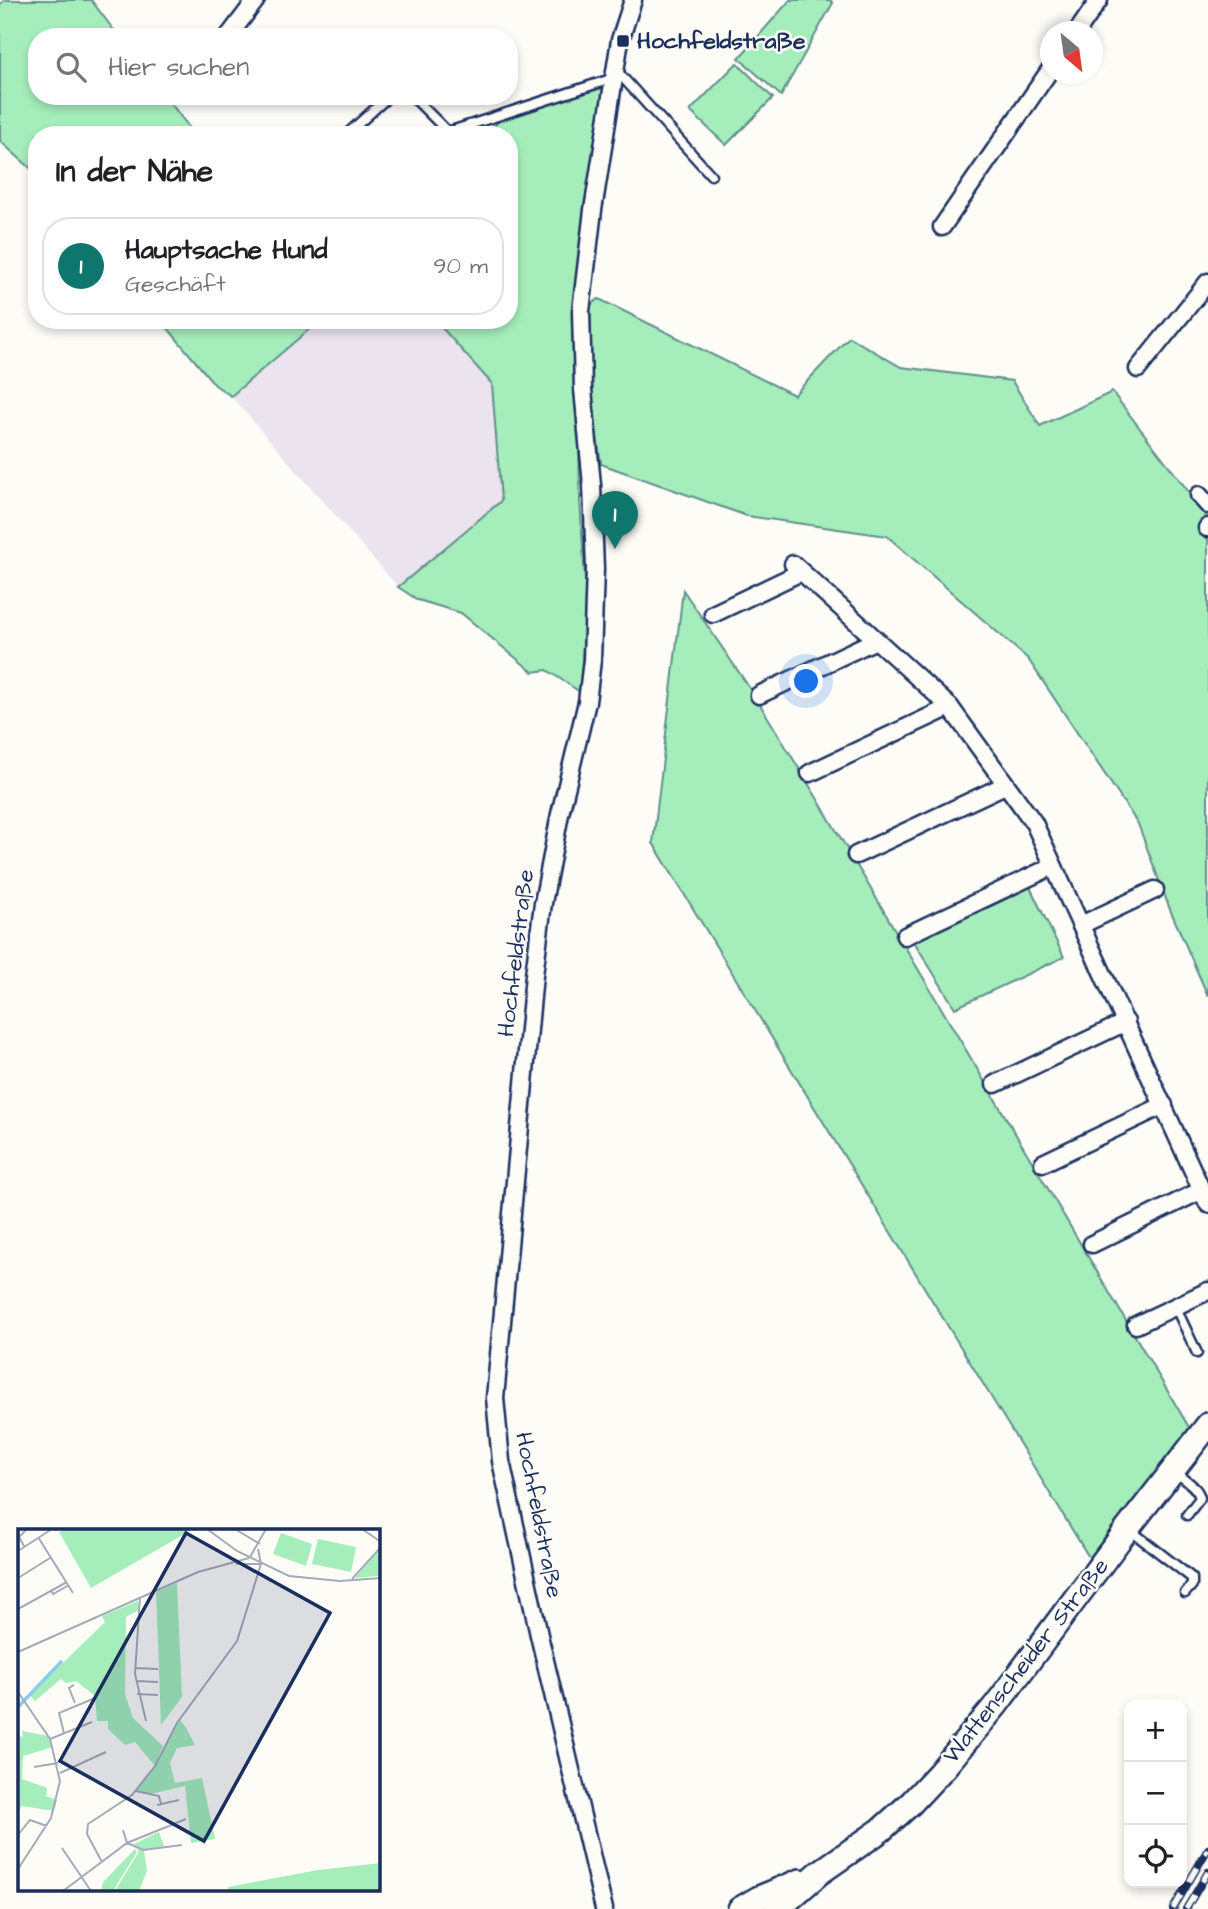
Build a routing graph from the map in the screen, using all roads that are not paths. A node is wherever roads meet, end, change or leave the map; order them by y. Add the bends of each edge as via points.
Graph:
1 (256, 0) edge
2 (633, 0) edge
3 (1099, 0) edge
4 (1085, 21) edge
5 (235, 28) edge
6 (615, 74) junction
7 (1042, 84) edge
8 (379, 105) edge
9 (421, 105) edge
10 (356, 126) edge
11 (442, 126) edge
12 (465, 126) edge
13 (711, 175) dead end
14 (942, 227) dead end
15 (1208, 282) edge
16 (1138, 369) dead end
17 (713, 614) dead end
18 (876, 640) junction
19 (759, 695) dead end
20 (950, 707) junction
21 (810, 774) dead end
22 (1005, 785) junction
23 (856, 855) dead end
24 (1053, 866) junction
25 (1155, 890) dead end
26 (1081, 925) junction
27 (905, 936) dead end
28 (1126, 1022) junction
29 (995, 1084) dead end
30 (1164, 1105) junction
31 (1043, 1163) dead end
32 (1205, 1197) edge
33 (1092, 1244) dead end
34 (1208, 1291) edge
35 (1175, 1306) junction
36 (1136, 1325) dead end
37 (1197, 1353) dead end
38 (1208, 1426) edge
39 (1173, 1471) junction
40 (1187, 1515) dead end
41 (1128, 1528) junction
42 (1185, 1593) dead end
43 (820, 1873) junction
44 (788, 1904) edge
45 (604, 1909) edge
46 (740, 1909) edge

1 - 5 street
2 - 6 street, Hochfeldstraße
3 - 4 street
6 - 12 lane
6 - 13 lane
6 - 45 street, Hochfeldstraße via 581,311 595,569 592,660 543,903 495,1398 501,1461
7 - 14 street
8 - 10 lane
9 - 11 lane
15 - 16 street
17 - 18 street via 797,568
18 - 19 street
18 - 20 street
20 - 21 street
20 - 22 street
22 - 23 street
22 - 24 street via 1034,823
24 - 26 street
24 - 27 street
25 - 26 street
26 - 28 street
28 - 29 street
28 - 30 street
30 - 31 street
30 - 32 street
32 - 33 street
34 - 35 street
35 - 36 street
35 - 37 lane
38 - 39 main road, Wattenscheider Straße
39 - 40 lane via 1200,1495
39 - 41 main road, Wattenscheider Straße
41 - 42 lane via 1192,1578
41 - 43 main road, Wattenscheider Straße via 940,1772 881,1829
43 - 44 main road, Wattenscheider Straße
43 - 46 main road, Wattenscheider Straße

